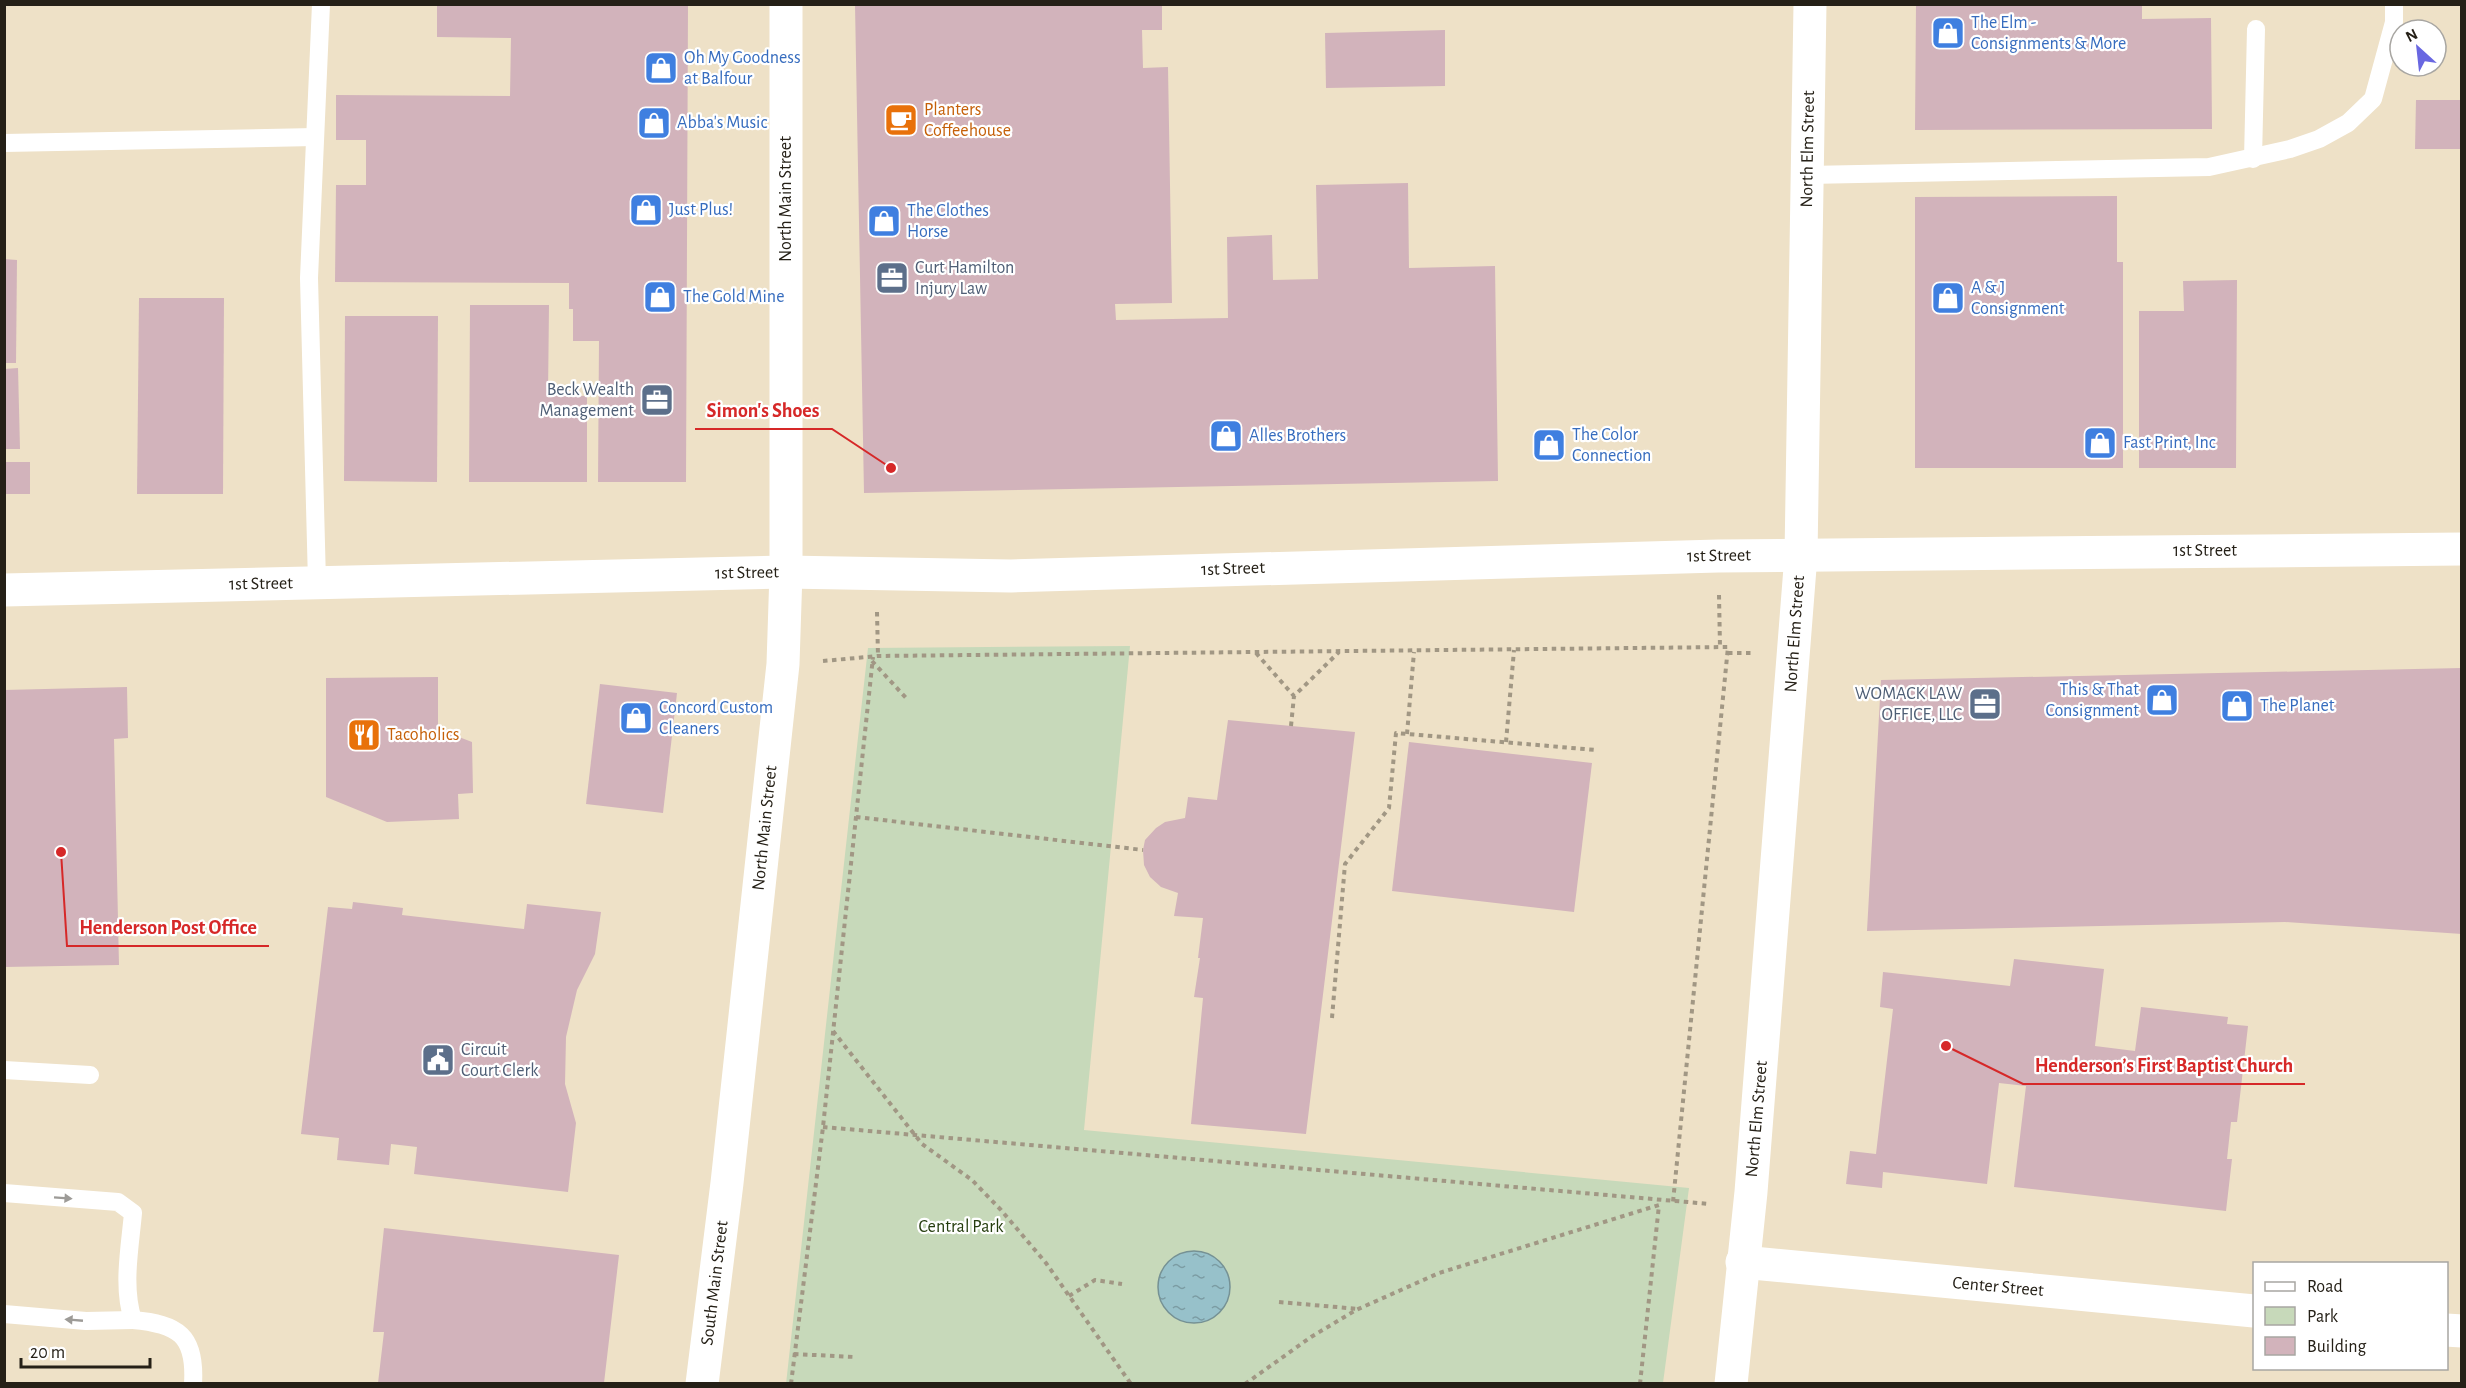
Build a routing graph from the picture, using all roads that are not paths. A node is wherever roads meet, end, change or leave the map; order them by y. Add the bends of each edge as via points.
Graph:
1 (321, 4) edge
2 (786, 4) edge
3 (1810, 4) edge
4 (2394, 4) edge
5 (2256, 28) dead end
6 (315, 137) junction
7 (4, 143) edge
8 (2253, 159) junction
9 (1808, 175) junction
10 (2462, 549) edge
11 (1801, 555) junction
12 (786, 572) junction
13 (317, 582) junction
14 (4, 590) edge
15 (4, 1070) edge
16 (90, 1076) dead end
17 (727, 1183) joint
18 (4, 1193) edge
19 (1742, 1262) junction
20 (2253, 1311) edge
21 (4, 1314) edge
22 (133, 1320) junction
23 (193, 1383) edge
24 (702, 1383) edge
25 (1731, 1383) edge

1 - 6 lane
2 - 12 street, North Main Street
3 - 9 street, North Elm Street
4 - 8 lane via 2394,22 2373,99 2348,123 2319,139
5 - 8 lane
6 - 7 lane
6 - 13 lane via 309,278
8 - 9 lane via 2209,168
9 - 11 street, North Elm Street
10 - 11 street, 1st Street
11 - 12 street, 1st Street via 1011,576
11 - 19 street, North Elm Street
12 - 13 street, 1st Street
12 - 17 street, North Main Street via 783,664
13 - 14 street, 1st Street
15 - 16 lane
17 - 24 street, South Main Street
18 -> 22 lane via 117,1202 133,1213 128,1290
19 - 20 street, Center Street
19 - 25 street, North Elm Street
22 -> 21 lane via 86,1321
22 - 23 lane via 158,1322 180,1332 192,1351

